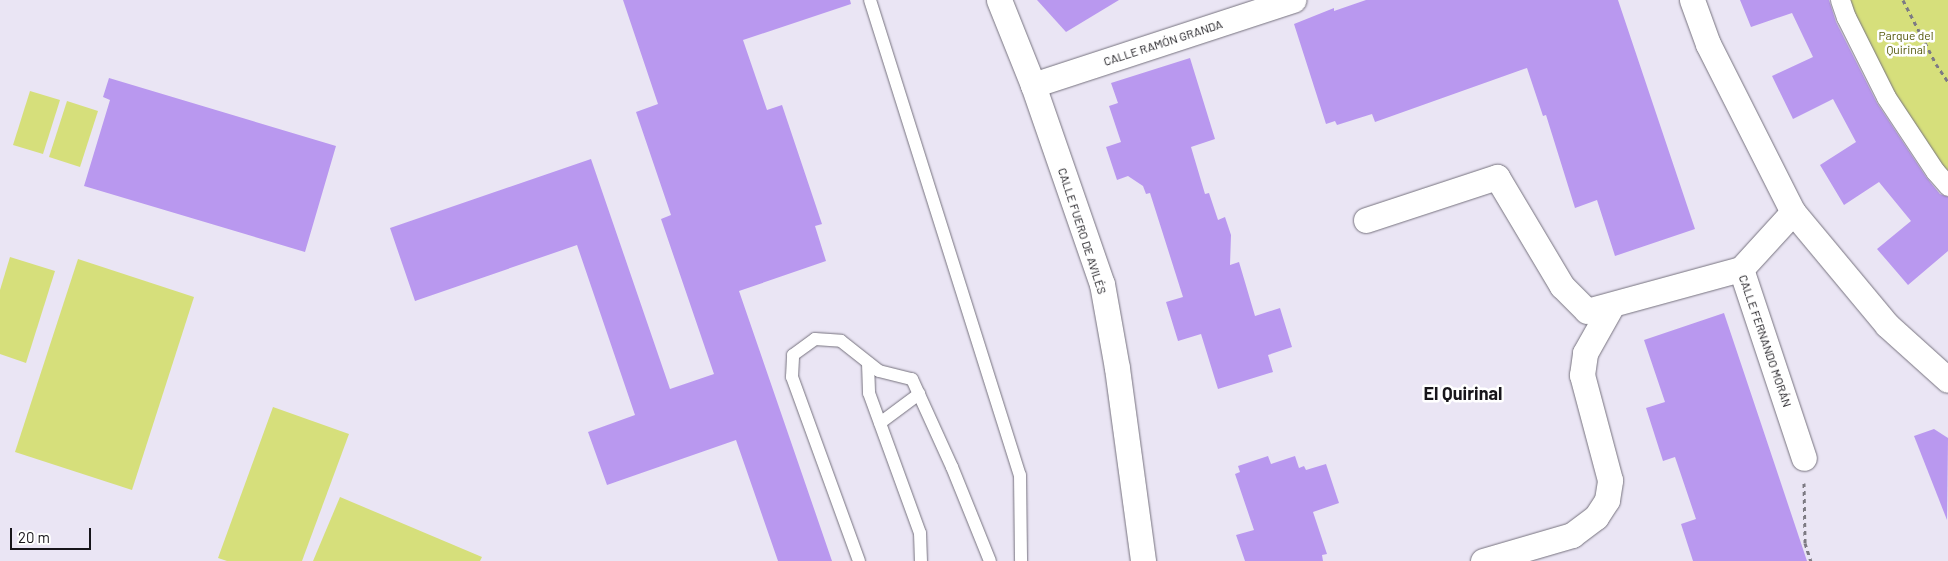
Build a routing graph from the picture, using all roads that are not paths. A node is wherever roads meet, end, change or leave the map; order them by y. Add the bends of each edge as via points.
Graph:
1 (870, 0) edge
2 (999, 0) edge
3 (1294, 0) edge
4 (1692, 0) edge
5 (1840, 0) edge
6 (1033, 85) junction
7 (1948, 186) edge
8 (1793, 212) junction
9 (1366, 220) dead end
10 (1741, 269) junction
11 (1612, 305) junction
12 (868, 363) junction
13 (1948, 380) edge
14 (919, 394) junction
15 (880, 423) junction
16 (1804, 458) road end
17 (860, 561) edge
18 (921, 561) edge
19 (990, 561) edge
20 (1021, 561) edge
21 (1143, 561) edge
22 (1483, 561) edge

1 - 20 lane via 1020,474
2 - 6 street, CALLE FUERO DE AVILÉS
3 - 6 street, CALLE RAMÓN GRANDA
4 - 8 street via 1708,44
5 - 7 street via 1886,97 1935,172
6 - 21 street, CALLE FUERO DE AVILÉS via 1102,284 1117,368
8 - 10 street, CALLE FERNANDO MORÁN
8 - 13 street via 1887,326
9 - 11 street via 1497,177 1562,286 1587,312
10 - 11 street
10 - 16 street, CALLE FERNANDO MORÁN
11 - 22 street via 1585,353 1582,375 1610,480 1607,500 1596,517 1572,534
12 - 14 lane via 878,371 912,379
12 - 15 lane via 869,393
12 - 17 lane via 841,341 815,339 793,354 792,376
14 - 15 lane
14 - 19 lane
15 - 18 lane via 920,534

